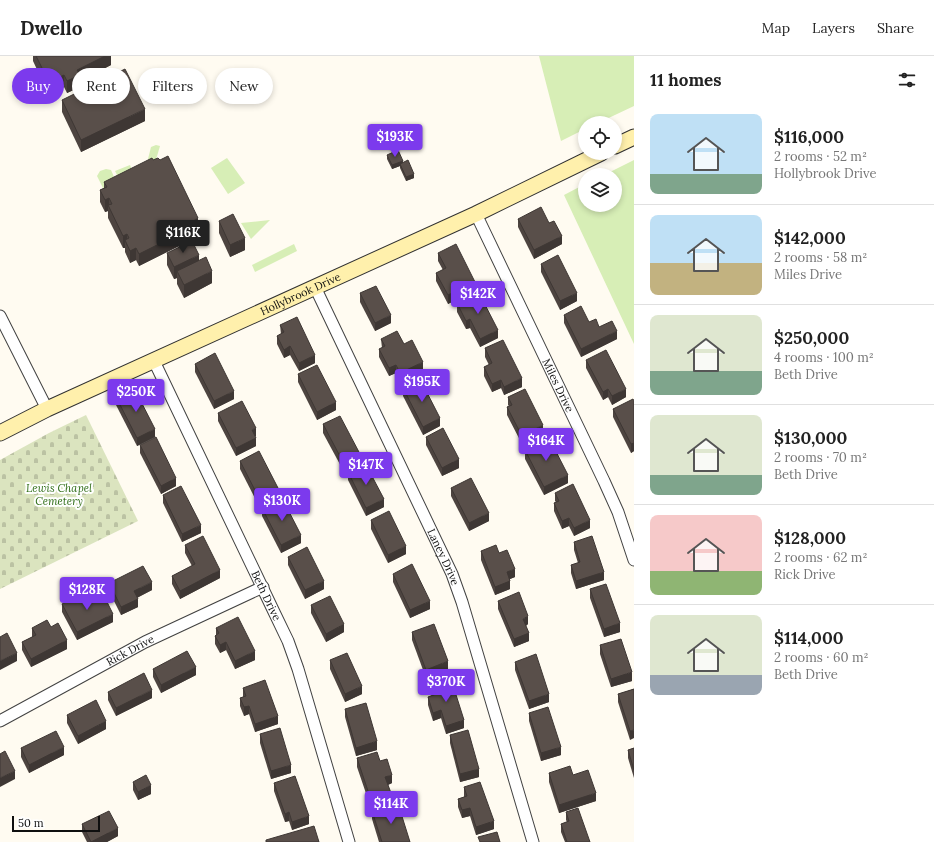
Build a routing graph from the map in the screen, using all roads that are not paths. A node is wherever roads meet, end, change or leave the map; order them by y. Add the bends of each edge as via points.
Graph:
1 (634, 136) edge
2 (622, 142) edge
3 (587, 160) edge
4 (476, 214) junction
5 (315, 287) junction
6 (0, 316) edge
7 (154, 361) junction
8 (47, 409) junction
9 (0, 433) edge
10 (634, 560) edge
11 (263, 587) junction
12 (0, 721) edge
13 (349, 842) edge
14 (533, 842) edge

1 - 2 main road
3 - 4 main road, Hollybrook Drive
4 - 5 main road, Hollybrook Drive
4 - 10 street, Miles Drive via 604,481 620,517
5 - 7 main road, Hollybrook Drive
5 - 14 street, Laney Drive via 452,574
6 - 8 street
7 - 8 main road, Hollybrook Drive
7 - 11 street, Beth Drive
8 - 9 main road, Hollybrook Drive
11 - 12 street, Rick Drive via 159,634
11 - 13 street, Beth Drive via 298,669

